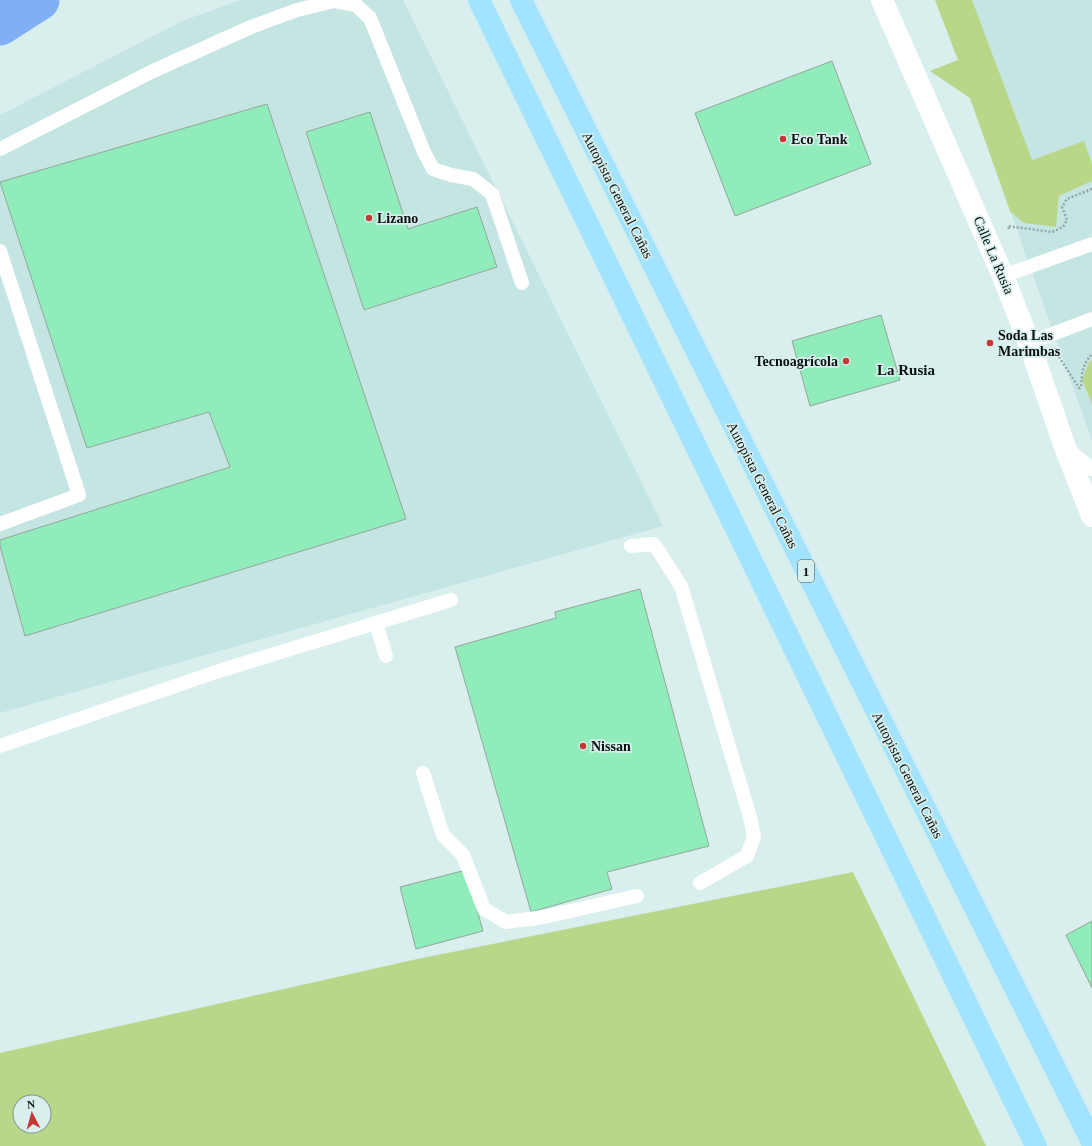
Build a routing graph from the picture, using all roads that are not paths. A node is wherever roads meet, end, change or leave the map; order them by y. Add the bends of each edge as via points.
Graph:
1 (479, 0) edge
2 (521, 0) edge
3 (882, 0) edge
4 (0, 149) edge
5 (1092, 244) edge
6 (0, 251) edge
7 (1003, 276) junction
8 (522, 283) dead end
9 (1092, 319) edge
10 (1038, 340) junction
11 (1065, 447) junction
12 (1092, 469) edge
13 (1092, 516) edge
14 (0, 524) edge
15 (631, 546) dead end
16 (451, 600) dead end
17 (376, 623) junction
18 (386, 656) dead end
19 (0, 746) edge
20 (423, 773) dead end
21 (700, 883) dead end
22 (637, 896) dead end
23 (1092, 1142) edge
24 (1036, 1146) edge

1 - 24 highway
2 - 23 highway, Autopista General Cañas / 1
3 - 7 street, Calle La Rusia
4 - 8 lane via 153,71 250,27 297,10 334,1 356,5 370,18 433,169 473,179 492,194
5 - 7 lane
6 - 14 lane via 79,495
7 - 10 street, Calle La Rusia
9 - 10 lane
10 - 11 street, Calle La Rusia
11 - 12 lane
11 - 13 street, Calle La Rusia
15 - 21 lane via 654,544 681,586 750,817 754,837 747,856
16 - 17 lane
17 - 18 lane
17 - 19 lane via 222,670
20 - 22 lane via 443,835 463,855 484,909 500,919 506,922 544,917

